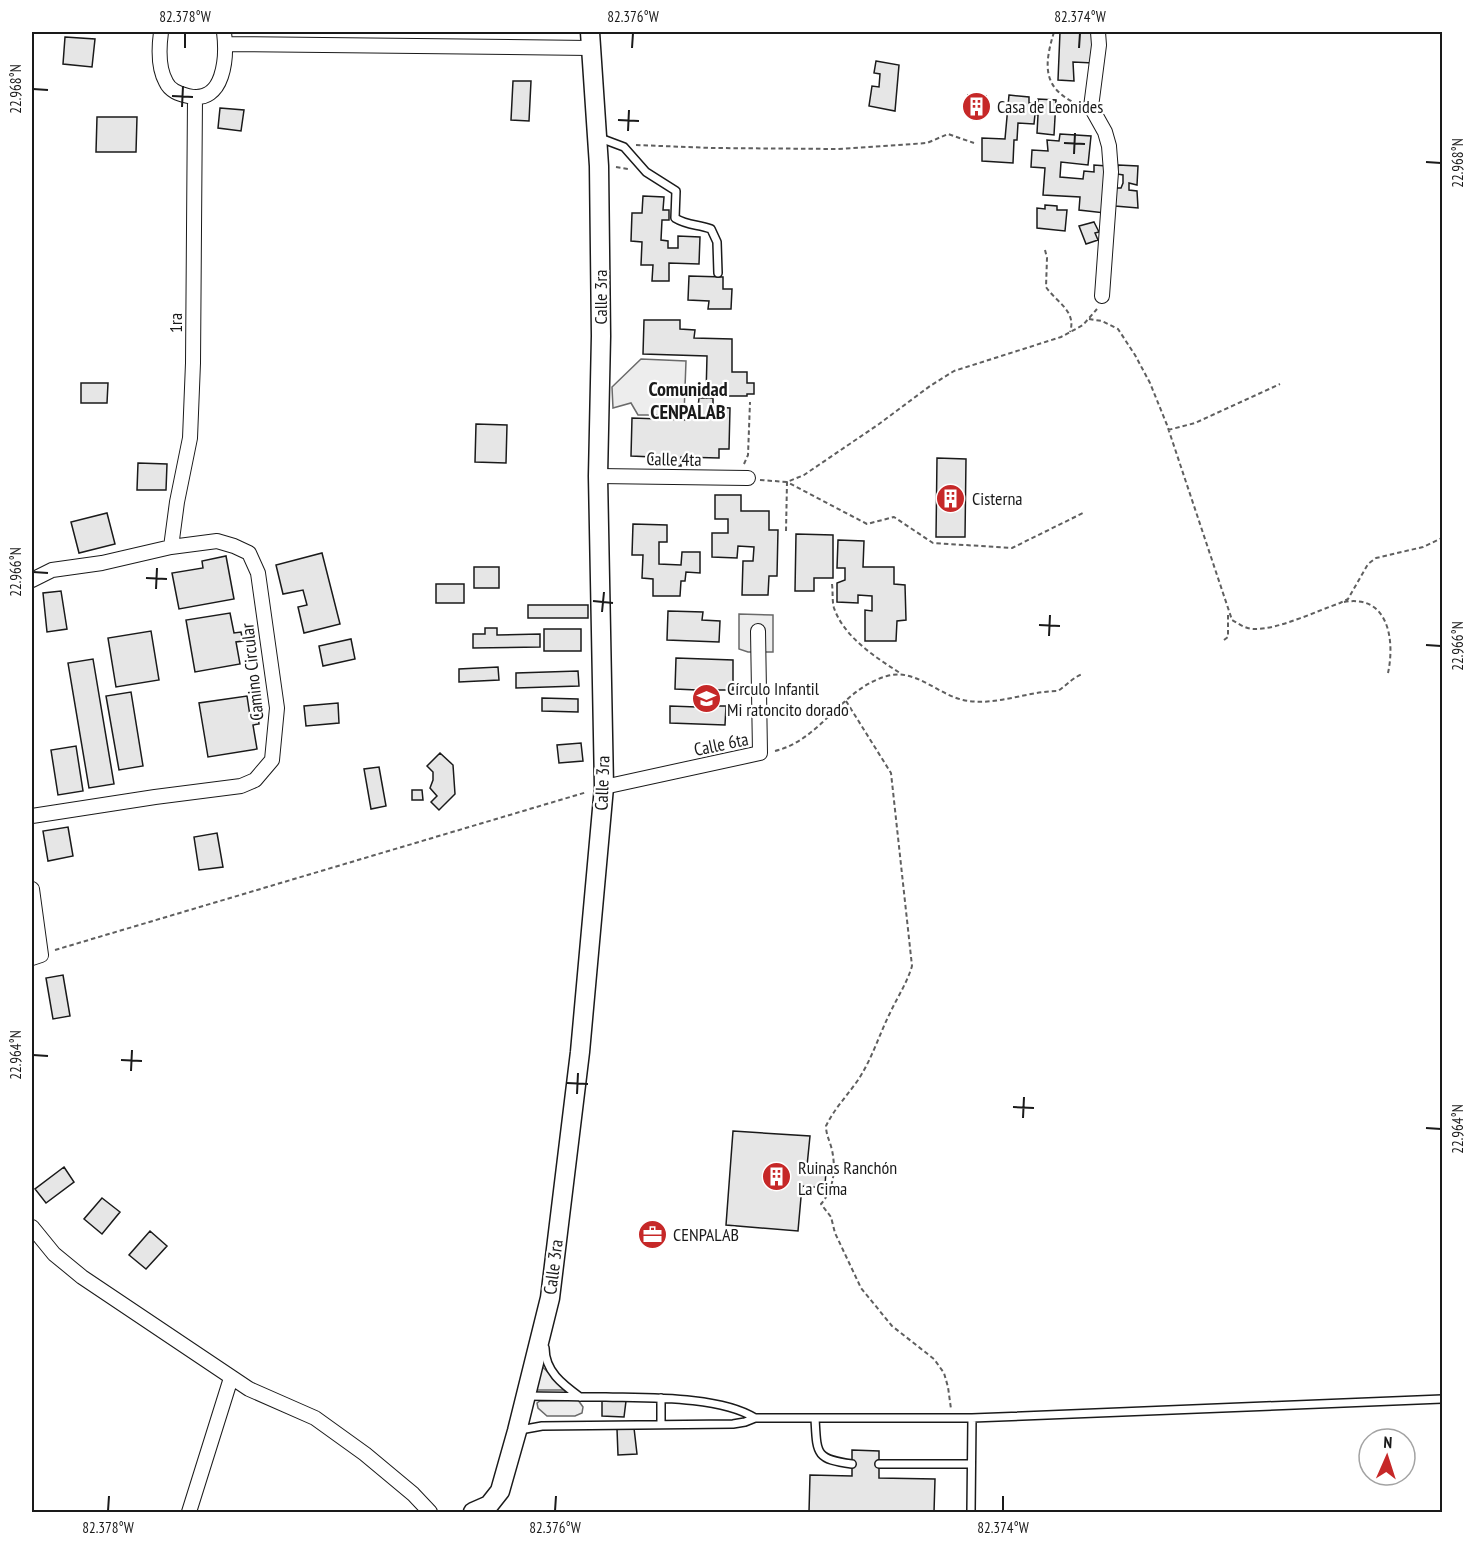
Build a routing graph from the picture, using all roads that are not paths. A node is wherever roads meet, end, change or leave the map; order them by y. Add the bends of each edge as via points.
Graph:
1 (161, 32) edge
2 (1098, 32) edge
3 (225, 38) edge
4 (590, 40) edge
5 (195, 98) junction
6 (597, 137) junction
7 (718, 273) dead end
8 (1102, 296) road end
9 (598, 476) junction
10 (748, 478) road end
11 (171, 547) junction
12 (32, 580) edge
13 (758, 631) dead end
14 (604, 787) junction
15 (32, 816) edge
16 (32, 889) edge
17 (36, 956) edge
18 (32, 1227) edge
19 (550, 1298) junction
20 (231, 1378) junction
21 (525, 1395) junction
22 (580, 1397) junction
23 (661, 1398) junction
24 (1443, 1400) edge
25 (755, 1418) junction
26 (815, 1418) junction
27 (972, 1418) junction
28 (661, 1424) junction
29 (517, 1431) junction
30 (852, 1464) dead end
31 (879, 1464) dead end
32 (970, 1464) junction
33 (500, 1491) junction
34 (189, 1512) edge
35 (430, 1512) edge
36 (473, 1512) edge
37 (495, 1512) edge
38 (970, 1512) edge

1 - 5 street via 161,69 167,84 178,94
2 - 8 street via 1091,107 1105,132 1111,172
3 - 4 street
3 - 5 street via 220,80 212,93
4 - 6 street, Calle 3ra
5 - 11 street, 1ra via 190,438
6 - 7 lane via 624,147 643,169 676,191 675,218 711,229 717,242
6 - 9 street, Calle 3ra via 601,336
9 - 10 street, Calle 4ta
9 - 14 street, Calle 3ra
11 - 12 street, Camino Circular via 52,570
11 - 15 street, Camino Circular via 217,542 249,553 258,573 277,708 272,760 255,780 241,786
13 - 14 street, Calle 6ta via 760,753
14 - 19 street, Calle 3ra via 580,1052
16 - 17 street
18 - 20 street via 54,1254 82,1277
19 - 21 street, Calle 3ra
19 - 22 lane via 546,1361 556,1378
20 - 34 street
20 - 35 street via 315,1418 413,1494
21 - 22 lane
21 - 29 street, Calle 3ra
22 - 23 lane
23 - 25 lane via 733,1408
23 - 28 lane
24 - 27 lane
25 - 26 lane
25 - 28 lane via 733,1424
26 - 27 lane
26 - 30 lane via 816,1442 822,1455 829,1461
27 - 32 lane
28 - 29 lane via 542,1426
29 - 33 street, Calle 3ra
31 - 32 lane
32 - 38 lane
33 - 36 street via 489,1505
33 - 37 street, Calle 3ra

